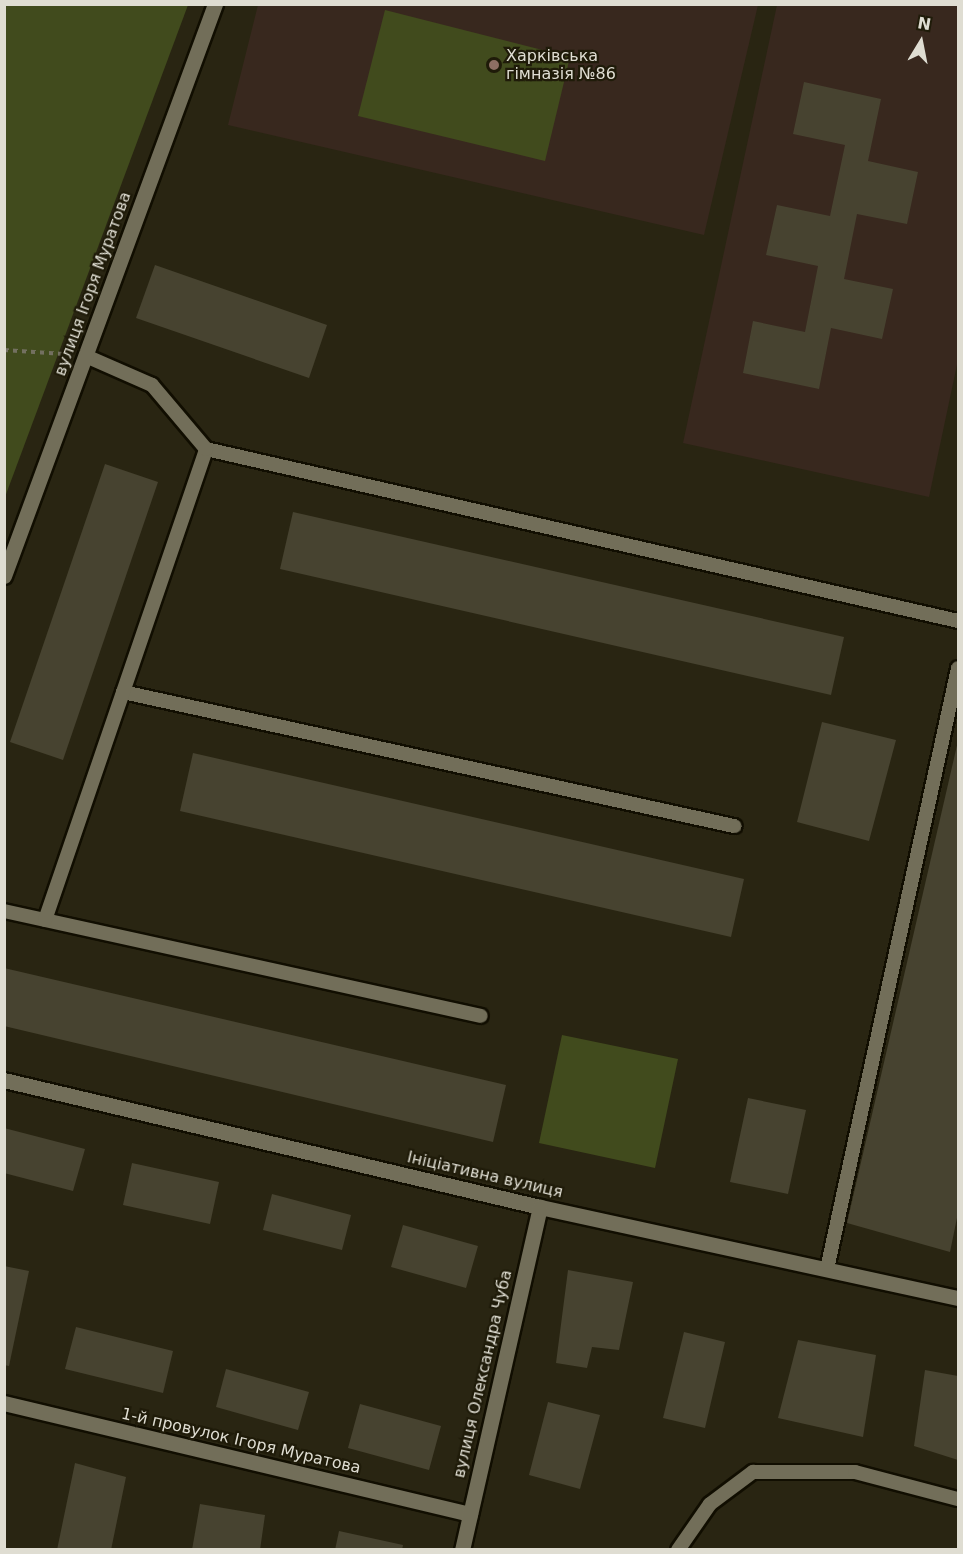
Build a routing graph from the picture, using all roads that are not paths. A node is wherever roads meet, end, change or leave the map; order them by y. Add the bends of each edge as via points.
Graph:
1 (215, 4) edge
2 (86, 356) junction
3 (206, 449) junction
4 (4, 576) edge
5 (958, 621) edge
6 (958, 668) edge
7 (123, 692) junction
8 (735, 826) dead end
9 (4, 911) edge
10 (45, 920) junction
11 (481, 1016) dead end
12 (4, 1080) edge
13 (540, 1207) junction
14 (827, 1269) junction
15 (958, 1298) edge
16 (4, 1403) edge
17 (958, 1499) edge
18 (470, 1514) junction
19 (462, 1550) edge
20 (678, 1550) edge

1 - 2 street, вулиця Ігоря Муратова
2 - 3 lane via 152,385
2 - 4 street, вулиця Ігоря Муратова
3 - 5 lane
3 - 7 lane
6 - 14 lane
7 - 8 lane
7 - 10 lane
9 - 10 lane
10 - 11 lane
12 - 13 street, Ініціативна вулиця
13 - 14 street, Ініціативна вулиця
13 - 18 street, вулиця Олександра Чуба
14 - 15 street, Ініціативна вулиця
16 - 18 street, 1-й провулок Ігоря Муратова
17 - 20 lane via 855,1472 753,1472 710,1504
18 - 19 street, вулиця Олександра Чуба

